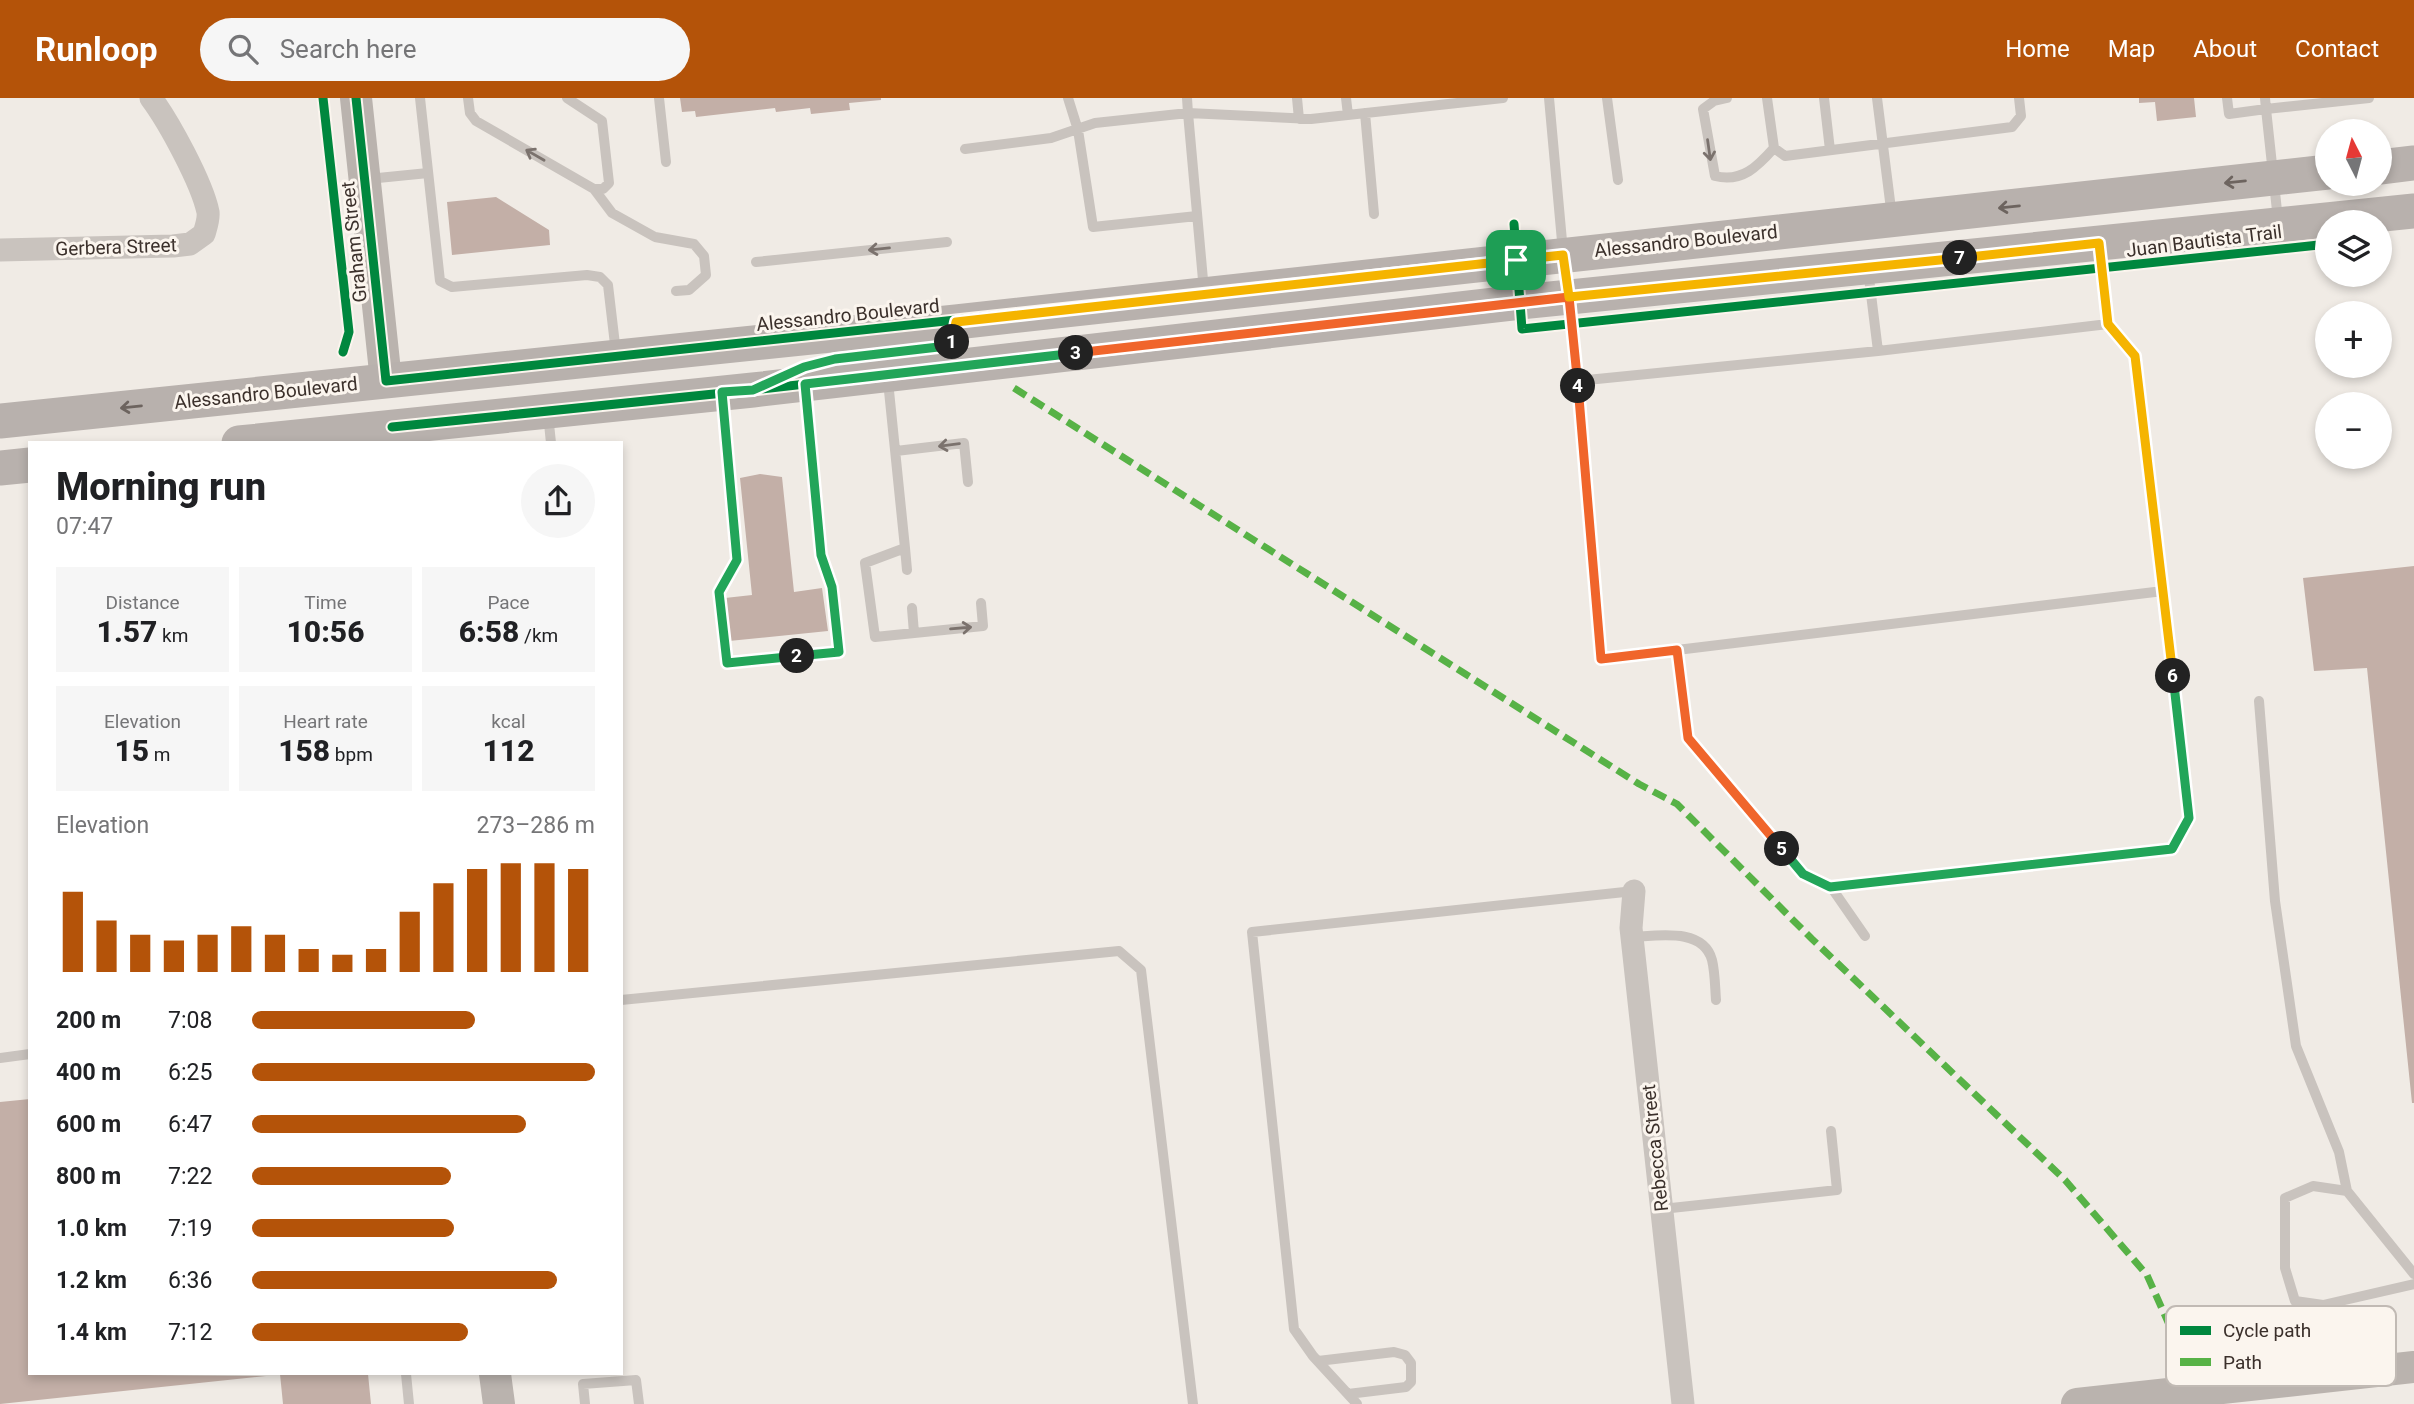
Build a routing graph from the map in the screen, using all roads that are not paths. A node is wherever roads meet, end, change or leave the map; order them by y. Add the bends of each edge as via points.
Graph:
1 (151, 98) edge
2 (356, 98) edge
3 (420, 98) edge
4 (468, 98) edge
5 (567, 98) edge
6 (659, 98) edge
7 (1069, 98) edge
8 (1187, 98) edge
9 (1297, 98) edge
10 (1346, 98) edge
11 (1503, 98) edge
12 (1549, 98) edge
13 (1607, 98) edge
14 (1727, 98) edge
15 (1767, 98) edge
16 (1824, 98) edge
17 (1877, 98) edge
18 (2019, 98) edge
19 (2227, 98) edge
20 (2369, 98) edge
21 (1402, 103) edge
22 (2266, 104) edge
23 (1188, 113) junction
24 (1365, 113) junction
25 (1348, 115) junction
26 (1299, 118) junction
27 (1078, 130) junction
28 (1883, 143) junction
29 (1774, 148) junction
30 (965, 149) dead end
31 (1830, 150) junction
32 (666, 162) dead end
33 (2414, 163) edge
34 (2392, 166) edge
35 (428, 173) junction
36 (2315, 173) edge
37 (2273, 178) junction
38 (365, 179) junction
39 (1618, 180) dead end
40 (594, 189) junction
41 (2414, 211) edge
42 (1374, 215) dead end
43 (1198, 216) junction
44 (1892, 219) junction
45 (2278, 224) junction
46 (947, 242) dead end
47 (2099, 243) junction
48 (0, 250) edge
49 (1563, 255) junction
50 (756, 262) dead end
51 (1867, 267) junction
52 (676, 292) dead end
53 (1204, 293) junction
54 (1569, 297) junction
55 (956, 322) junction
56 (2108, 324) junction
57 (1878, 351) junction
58 (617, 356) junction
59 (887, 374) junction
60 (1577, 380) junction
61 (386, 381) junction
62 (805, 384) junction
63 (737, 391) junction
64 (0, 421) edge
65 (549, 427) edge
66 (393, 435) edge
67 (278, 441) edge
68 (896, 451) junction
69 (28, 465) edge
70 (0, 468) edge
71 (0, 480) edge
72 (28, 480) edge
73 (968, 482) dead end
74 (905, 548) junction
75 (907, 570) dead end
76 (2163, 591) junction
77 (981, 603) dead end
78 (912, 608) dead end
79 (914, 633) junction
80 (1677, 650) junction
81 (2259, 701) dead end
82 (1830, 887) junction
83 (1634, 891) joint
84 (1865, 936) dead end
85 (1632, 937) junction
86 (623, 1000) edge
87 (1716, 1000) dead end
88 (28, 1055) edge
89 (0, 1058) edge
90 (1831, 1131) dead end
91 (2347, 1191) junction
92 (1662, 1209) junction
93 (2414, 1274) edge
94 (2414, 1284) edge
95 (1318, 1361) junction
96 (2414, 1367) edge
97 (2396, 1370) edge
98 (406, 1375) edge
99 (495, 1375) edge
100 (2285, 1386) edge
101 (1349, 1394) junction
102 (2210, 1397) edge
103 (409, 1404) edge
104 (499, 1404) edge
105 (584, 1404) edge
106 (639, 1404) edge
107 (1193, 1404) edge
108 (1357, 1404) edge
109 (1683, 1404) edge
110 (2077, 1404) edge

1 - 48 street, Gerbera Street via 205,202 209,215 204,234 190,244 173,246
2 - 38 street, Graham Street
3 - 35 lane
40 -> 4 lane via 476,121
5 - 40 lane via 598,116 604,126 609,183
6 - 32 lane
7 - 27 lane
8 - 23 lane
9 - 26 lane
10 - 25 lane
11 - 21 lane
12 - 49 lane
13 - 39 lane
14 -> 29 lane via 1703,109 1715,176 1755,170
15 - 29 lane
16 - 31 lane
17 - 28 lane
18 - 28 lane via 2021,116 2012,127
19 - 22 lane via 2229,114
20 - 22 lane
21 - 24 lane
22 - 37 lane
23 - 26 lane
23 - 27 lane via 1095,123
23 - 43 lane
24 - 25 lane
24 - 42 lane
25 - 26 lane
27 - 30 lane
27 - 43 lane via 1093,227
28 - 31 lane
28 - 44 lane
29 - 31 lane via 1784,156
33 - 34 main road
35 - 38 lane
35 - 58 lane via 440,281 446,286 600,277 608,285
36 - 37 main road, Alessandro Boulevard
37 -> 44 main road, Alessandro Boulevard
37 - 45 lane
38 - 61 street, Graham Street
40 - 52 lane via 612,213 654,237 694,244 704,256 706,275 689,290
41 - 45 main road
43 - 53 lane
44 - 49 main road, Alessandro Boulevard
45 - 47 main road
46 -> 50 lane
47 - 51 main road
47 - 56 lane
49 - 53 main road, Alessandro Boulevard
49 - 54 main road
51 - 54 main road
51 - 57 lane
53 - 55 main road, Alessandro Boulevard
54 - 59 main road
54 - 60 lane
55 - 58 main road, Alessandro Boulevard
55 - 63 main road via 954,341 947,346 835,359
56 - 57 lane
56 - 76 lane via 2135,356
57 - 60 lane
58 - 61 main road, Alessandro Boulevard
59 - 62 main road
59 - 68 lane
60 - 80 lane via 1601,659
61 -> 64 main road, Alessandro Boulevard
61 - 66 main road, Graham Street
62 - 63 main road
62 - 63 lane via 821,555 832,587 839,652 727,663 719,592 737,560
63 - 65 main road
65 - 66 main road
66 - 67 main road
73 -> 68 lane via 964,443
68 - 74 lane
69 - 70 main road
71 - 72 main road
74 - 75 lane
74 - 79 lane via 865,563 875,637
76 - 80 lane
76 - 82 lane via 2189,818 2172,849
79 -> 77 lane via 983,626
78 - 79 lane
80 - 82 lane via 1688,738 1803,874
81 - 91 lane via 2275,901 2295,1046 2339,1152
82 - 84 lane
83 - 85 street, Rebecca Street
83 - 95 lane via 1252,932 1294,1329
85 - 87 lane via 1684,935 1701,945 1711,957
85 - 92 street, Rebecca Street
86 - 107 lane via 1119,951 1141,970
88 - 89 lane
90 - 92 lane via 1837,1191
91 - 93 lane
91 - 94 lane via 2314,1186 2285,1198 2285,1268 2295,1301 2323,1305
92 - 109 street, Rebecca Street
95 - 101 lane
95 - 101 lane via 1394,1352 1411,1363 1411,1381 1406,1387
96 - 97 street
98 - 103 lane
99 - 104 street
100 - 102 street
101 - 108 lane
102 - 110 street
105 - 106 lane via 583,1384 636,1380

